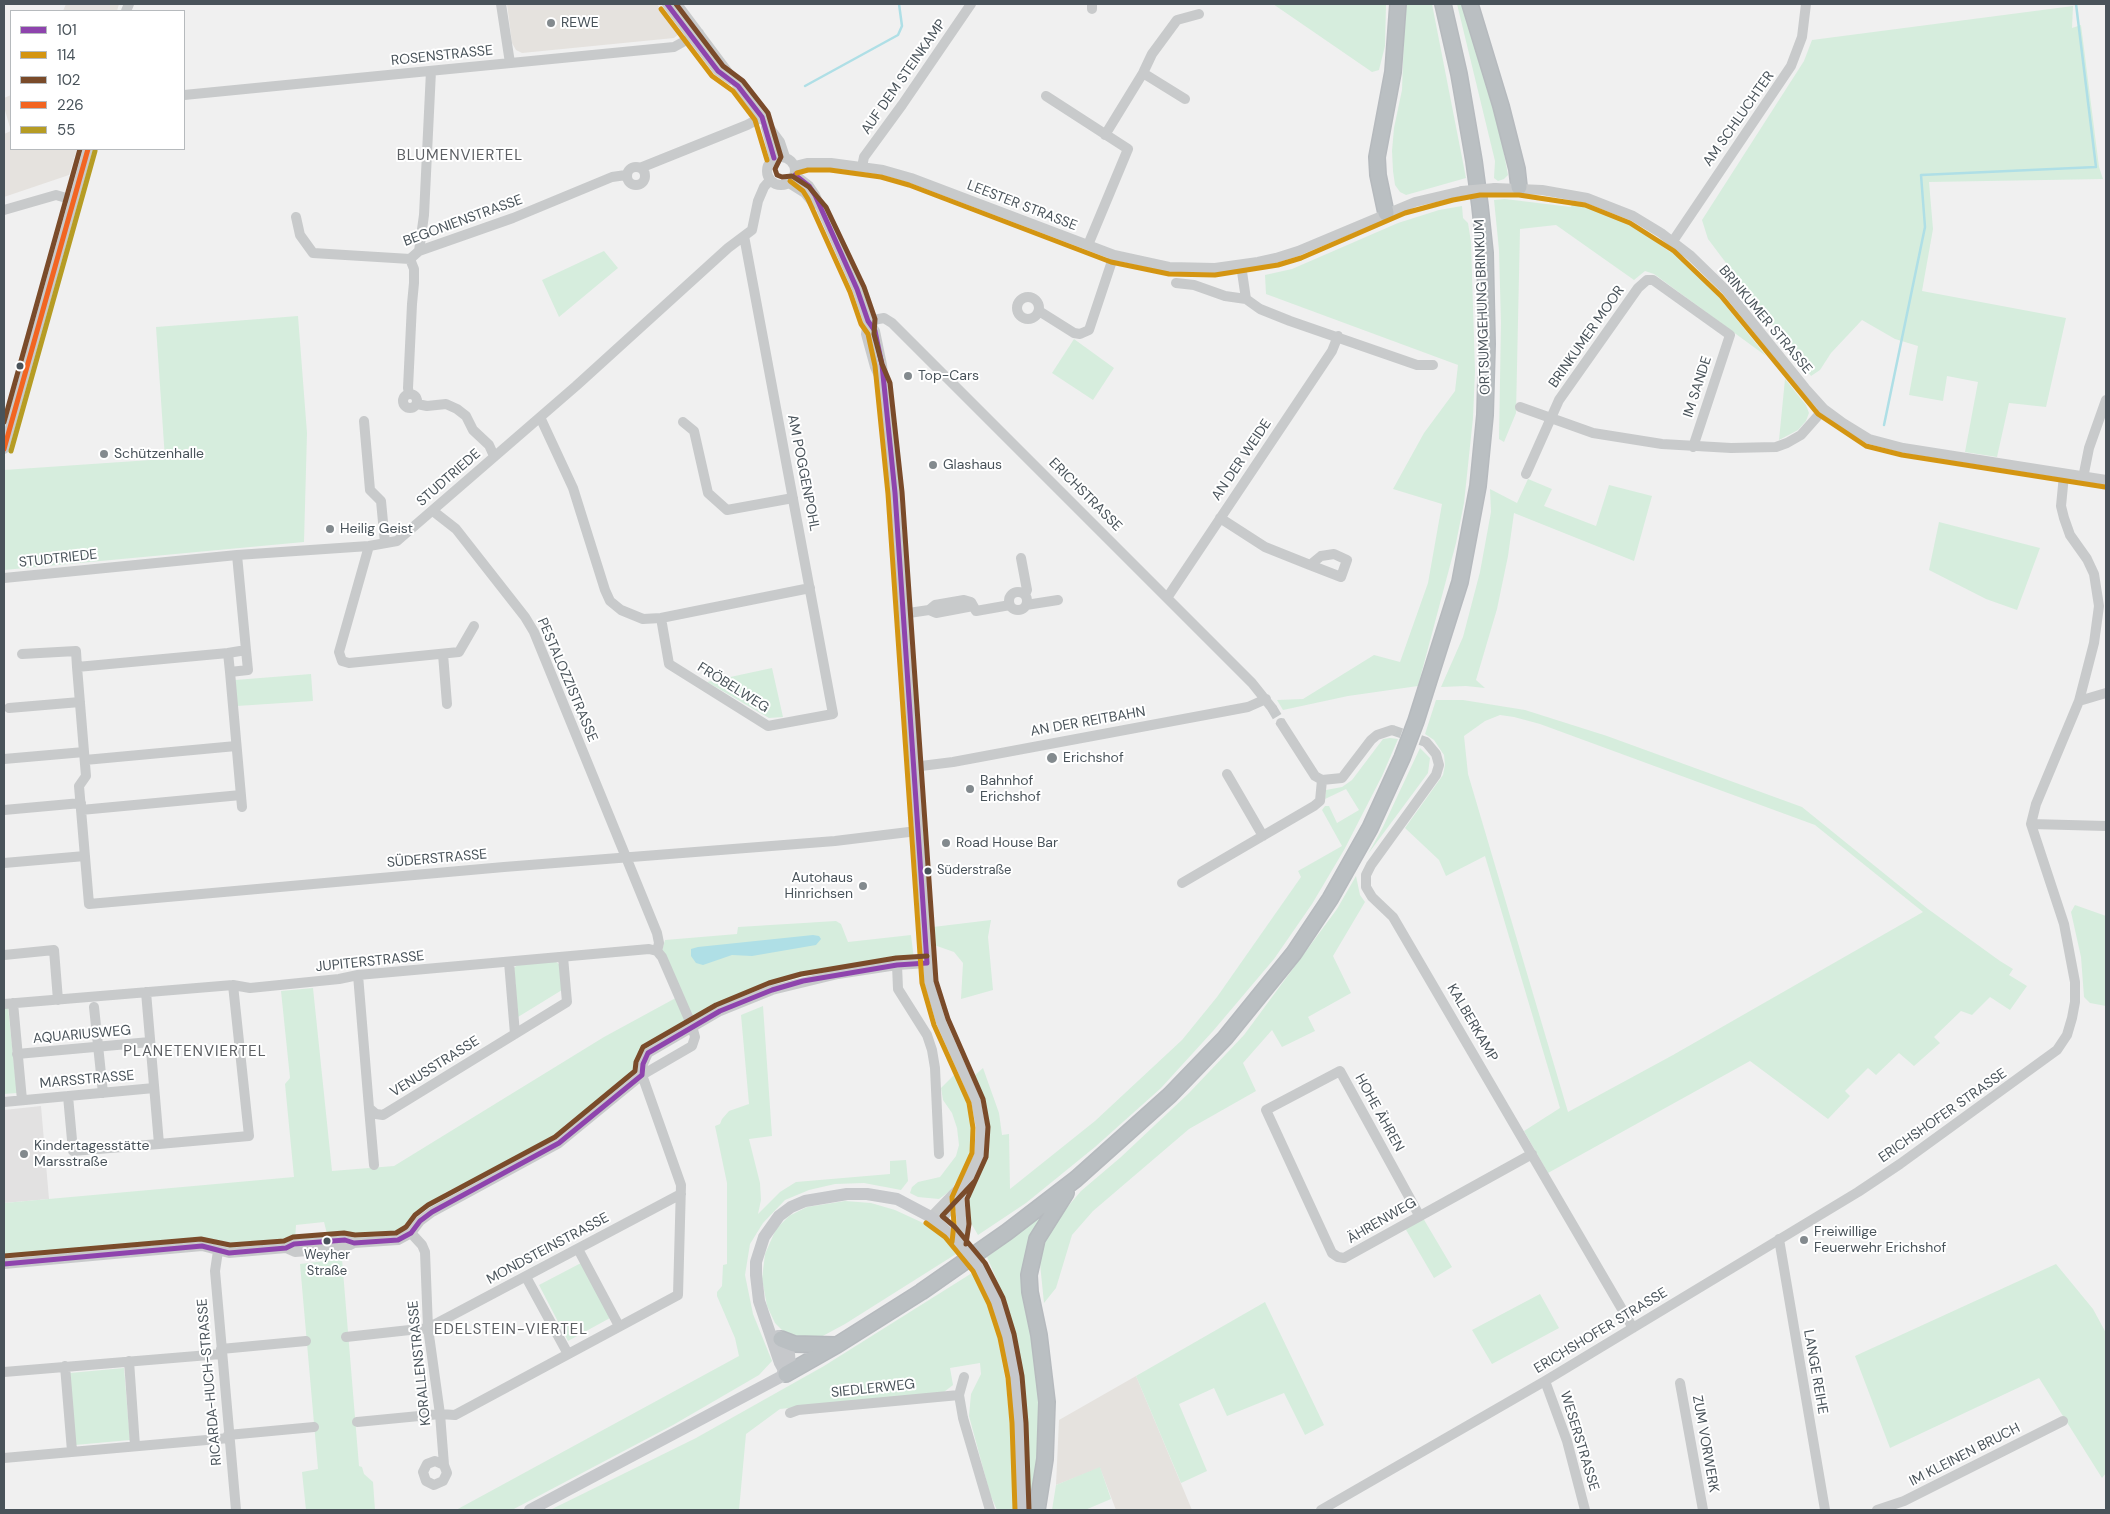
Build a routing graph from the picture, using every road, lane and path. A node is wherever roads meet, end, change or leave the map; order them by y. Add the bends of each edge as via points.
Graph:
1 (501, 4) edge
2 (667, 4) edge
3 (677, 4) edge
4 (971, 4) edge
5 (1398, 4) edge
6 (1443, 4) edge
7 (1470, 4) edge
8 (1806, 4) edge
9 (1199, 14) dead end
10 (696, 35) junction
11 (510, 63) junction
12 (431, 70) junction
13 (1143, 73) junction
14 (185, 95) edge
15 (1046, 96) dead end
16 (1186, 99) dead end
17 (762, 117) junction
18 (1105, 135) junction
19 (88, 150) edge
20 (785, 157) junction
21 (774, 158) junction
22 (862, 166) junction
23 (640, 168) junction
24 (793, 174) junction
25 (626, 175) junction
26 (770, 180) junction
27 (1519, 187) junction
28 (73, 200) junction
29 (4, 210) edge
30 (1386, 213) junction
31 (296, 216) dead end
32 (744, 236) junction
33 (1673, 241) junction
34 (1088, 245) junction
35 (419, 251) junction
36 (1114, 255) junction
37 (410, 259) junction
38 (1241, 265) junction
39 (1176, 283) dead end
40 (1246, 299) junction
41 (1039, 311) dead end
42 (868, 322) junction
43 (1730, 335) joint
44 (1338, 336) junction
45 (1433, 365) dead end
46 (2106, 400) edge
47 (1520, 407) dead end
48 (1824, 409) junction
49 (540, 417) junction
50 (1552, 418) junction
51 (364, 421) dead end
52 (683, 422) dead end
53 (1694, 447) junction
54 (4, 449) edge
55 (494, 456) junction
56 (1526, 474) dead end
57 (2064, 475) junction
58 (2083, 478) junction
59 (2106, 480) edge
60 (793, 498) junction
61 (432, 511) junction
62 (1220, 518) junction
63 (385, 543) junction
64 (369, 546) junction
65 (237, 555) junction
66 (1021, 558) dead end
67 (1310, 565) junction
68 (4, 578) edge
69 (810, 588) junction
70 (1167, 598) junction
71 (1025, 600) junction
72 (1058, 600) dead end
73 (1010, 605) junction
74 (902, 614) junction
75 (661, 618) junction
76 (474, 626) dead end
77 (246, 650) junction
78 (228, 653) junction
79 (22, 654) dead end
80 (443, 654) junction
81 (78, 667) junction
82 (230, 672) junction
83 (2106, 693) edge
84 (1266, 699) junction
85 (2078, 701) junction
86 (80, 702) junction
87 (447, 704) dead end
88 (9, 708) dead end
89 (1272, 708) tunnel mouth
90 (832, 714) joint
91 (1281, 723) tunnel mouth
92 (1392, 730) dead end
93 (1426, 742) tunnel mouth
94 (236, 746) junction
95 (84, 756) junction
96 (4, 759) edge
97 (913, 767) junction
98 (1227, 774) dead end
99 (1322, 780) junction
100 (241, 795) junction
101 (81, 807) junction
102 (242, 807) dead end
103 (4, 810) edge
104 (2032, 824) junction
105 (2106, 826) edge
106 (918, 831) junction
107 (1263, 836) junction
108 (85, 856) junction
109 (627, 857) junction
110 (4, 863) edge
111 (1182, 883) dead end
112 (656, 951) junction
113 (4, 955) edge
114 (563, 957) junction
115 (509, 962) junction
116 (927, 963) junction
117 (897, 965) junction
118 (358, 975) junction
119 (233, 985) junction
120 (146, 992) junction
121 (58, 1000) junction
122 (8, 1003) edge
123 (94, 1007) dead end
124 (692, 1026) junction
125 (515, 1034) junction
126 (150, 1042) junction
127 (99, 1048) junction
128 (18, 1054) junction
129 (642, 1075) junction
130 (154, 1088) junction
131 (103, 1093) junction
132 (68, 1096) junction
133 (22, 1100) junction
134 (4, 1102) edge
135 (369, 1108) junction
136 (1266, 1110) joint
137 (159, 1144) junction
138 (939, 1154) dead end
139 (1532, 1154) junction
140 (374, 1165) dead end
141 (1076, 1178) junction
142 (966, 1181) junction
143 (681, 1194) junction
144 (959, 1198) junction
145 (1419, 1215) junction
146 (931, 1217) junction
147 (411, 1233) junction
148 (1778, 1239) junction
149 (961, 1244) junction
150 (578, 1249) junction
151 (218, 1251) junction
152 (4, 1264) edge
153 (526, 1277) junction
154 (619, 1326) junction
155 (428, 1328) junction
156 (1633, 1328) junction
157 (776, 1334) junction
158 (346, 1337) dead end
159 (306, 1341) dead end
160 (837, 1345) junction
161 (221, 1351) junction
162 (568, 1354) junction
163 (129, 1361) junction
164 (65, 1366) junction
165 (4, 1372) edge
166 (786, 1374) junction
167 (964, 1377) dead end
168 (1545, 1381) junction
169 (1680, 1383) dead end
170 (959, 1395) junction
171 (790, 1413) dead end
172 (440, 1414) junction
173 (2063, 1421) dead end
174 (357, 1422) dead end
175 (314, 1426) dead end
176 (229, 1436) junction
177 (135, 1446) junction
178 (72, 1451) junction
179 (4, 1458) edge
180 (444, 1465) dead end
181 (236, 1510) edge
182 (530, 1510) edge
183 (990, 1510) edge
184 (1022, 1510) edge
185 (1037, 1510) edge
186 (1321, 1510) edge
187 (1585, 1510) edge
188 (1703, 1510) edge
189 (1825, 1510) edge
190 (1877, 1510) edge

1 - 11 street
2 - 10 street
3 - 10 street
4 - 22 street, AUF DEM STEINKAMP via 864,157
5 - 30 highway via 1393,72 1377,157
6 - 141 highway, ORTSUMGEHUNG BRINKUM via 1473,151 1485,253 1487,344 1478,486 1460,582 1435,665 1402,758 1370,828 1330,899 1294,953 1219,1046 1164,1101
7 - 27 highway via 1501,106
8 - 33 street, AM SCHLUCHTER via 1802,37 1788,71
9 - 13 street via 1177,20 1152,54
10 - 11 street, ROSENSTRASSE via 674,47
10 - 17 street via 718,71 738,86
11 - 12 street, ROSENSTRASSE
12 - 14 street, ROSENSTRASSE
12 - 35 street via 424,215
13 - 16 street
13 - 18 street
15 - 18 street
17 - 20 street via 780,142
17 - 21 street
17 - 23 street, BEGONIENSTRASSE
18 - 34 street via 1128,149
19 - 28 street
20 - 21 street
20 - 24 street via 791,160
21 - 26 street via 767,168
22 - 24 street, LEESTER STRASSE via 807,163
22 - 34 street, LEESTER STRASSE via 910,178
23 - 25 street, BEGONIENSTRASSE via 631,168
23 - 25 street via 645,178 639,185 630,184
24 - 26 street via 782,185
24 - 42 street via 820,211 857,290
25 - 35 street, BEGONIENSTRASSE via 612,177 513,218
26 - 32 street, STUDTRIEDE via 758,201 752,230
27 - 30 street, LEESTER STRASSE, bridge via 1462,191 1425,198
27 - 33 street, BRINKUMER STRASSE via 1563,193 1608,205 1646,223
28 - 29 street via 56,195
28 - 54 street
30 - 38 street, LEESTER STRASSE via 1298,251
31 - 37 street, BEGONIENSTRASSE via 300,235 313,253
32 - 49 street, STUDTRIEDE
32 - 60 street, AM POGGENPOHL
33 - 48 street, BRINKUMER STRASSE via 1727,291
34 - 36 street, LEESTER STRASSE
35 - 37 street, BEGONIENSTRASSE
36 - 38 street, LEESTER STRASSE via 1170,267
36 - 41 street via 1089,330 1074,333
37 - 55 street via 414,283 410,394 403,401 405,406 446,404 457,408 489,445
38 - 40 street
39 - 40 street
40 - 44 street via 1260,309
42 - 70 street, ERICHSTRASSE via 884,318 892,323
42 - 74 street via 866,334 883,385 895,493
43 - 50 street, BRINKUMER MOOR via 1653,280 1647,280 1632,296 1559,400
43 - 53 street, IM SANDE
44 - 45 street via 1417,365
44 - 62 street, AN DER WEIDE via 1332,351
46 - 58 street via 2089,448
47 - 50 street
48 - 53 street via 1801,435 1776,447
48 - 57 street, BRINKUMER STRASSE via 1842,423 1880,443
49 - 55 street, STUDTRIEDE
49 - 75 street via 573,488 610,600 636,617
50 - 53 street via 1593,433
50 - 56 street, BRINKUMER MOOR
51 - 63 street via 370,490 381,501
52 - 60 street via 694,431 708,493 727,510
55 - 61 street, STUDTRIEDE
57 - 58 street, BRINKUMER STRASSE
57 - 85 street, ERICHSHOFER STRASSE via 2061,506 2064,518 2070,535 2094,574 2099,606 2094,643
58 - 59 street, BRINKUMER STRASSE
60 - 69 street, AM POGGENPOHL
61 - 63 street, STUDTRIEDE via 397,541
61 - 109 street, PESTALOZZISTRASSE via 456,529 525,617
62 - 67 street via 1265,547
62 - 70 street, AN DER WEIDE
63 - 64 street, STUDTRIEDE
64 - 65 street, STUDTRIEDE
64 - 80 street via 339,652 342,661
65 - 68 street, STUDTRIEDE
65 - 77 street
66 - 71 street via 1027,590
67 - 67 street via 1321,556 1334,554 1347,560 1341,577
69 - 75 street
69 - 90 street, AM POGGENPOHL
70 - 84 street, ERICHSTRASSE
71 - 72 street
71 - 73 street via 1018,610
71 - 73 street via 1021,592 1012,593
73 - 74 street via 980,611 973,606 936,613 929,610
74 - 97 street
75 - 90 street, FRÖBELWEG via 669,664 768,726
76 - 80 street via 459,652
77 - 78 street
77 - 82 street via 248,670
78 - 81 street
78 - 82 street
79 - 81 street via 76,651
80 - 87 street
81 - 86 street
82 - 94 street
83 - 85 street
84 - 89 street, ERICHSTRASSE
84 - 97 street, AN DER REITBAHN via 1248,707
85 - 104 street, ERICHSHOFER STRASSE via 2036,804
86 - 88 street
86 - 95 street
91 - 99 street via 1315,776
92 - 99 street via 1376,735 1342,778
93 - 139 street, KALBERKAMP via 1436,754 1439,765 1436,775 1371,865 1366,875 1366,887 1372,898 1393,917
94 - 95 street
94 - 100 street
95 - 96 street
95 - 101 street via 86,776 79,786
97 - 106 street
98 - 107 street
99 - 107 street via 1320,801
100 - 101 street
100 - 102 street
101 - 103 street
101 - 108 street
104 - 105 street
104 - 148 street, ERICHSHOFER STRASSE via 2064,924 2075,982 2076,1002 2067,1035 2058,1050 1900,1164
106 - 109 street, SÜDERSTRASSE via 835,841
106 - 116 street
107 - 111 street
108 - 109 street, SÜDERSTRASSE via 89,904
108 - 110 street
109 - 112 street, PESTALOZZISTRASSE via 657,934 659,943
112 - 114 street, JUPITERSTRASSE
112 - 124 street via 662,957
113 - 121 street via 54,950
114 - 115 street, JUPITERSTRASSE
114 - 125 street, VENUSSTRASSE via 568,1002
115 - 118 street, JUPITERSTRASSE
115 - 125 street
116 - 117 street
116 - 142 street via 941,1022 967,1077 979,1115 979,1155
117 - 124 street via 811,979 772,990
117 - 138 street via 898,989 927,1035 932,1050
118 - 119 street, JUPITERSTRASSE via 250,988
118 - 135 street, VENUSSTRASSE
119 - 120 street, JUPITERSTRASSE
119 - 137 street via 249,1136
120 - 121 street, JUPITERSTRASSE
120 - 126 street
121 - 122 street, JUPITERSTRASSE
122 - 128 street, MARSSTRASSE
123 - 127 street
124 - 129 street via 648,1054
124 - 129 street via 695,1037 692,1046
125 - 135 street, VENUSSTRASSE via 383,1115
126 - 127 street, AQUARIUSWEG
126 - 130 street
127 - 128 street, AQUARIUSWEG
127 - 131 street
128 - 133 street, MARSSTRASSE
129 - 143 street via 681,1185
129 - 147 street via 559,1143 432,1212
130 - 131 street, MARSSTRASSE
130 - 137 street
131 - 132 street, MARSSTRASSE
132 - 133 street, MARSSTRASSE
132 - 137 street via 74,1151
133 - 134 street, MARSSTRASSE
135 - 140 street, VENUSSTRASSE
136 - 145 street, HOHE ÄHREN via 1340,1071
136 - 145 street, ÄHRENWEG via 1332,1253 1344,1258
139 - 145 street, ÄHRENWEG
139 - 156 street, KALBERKAMP
141 - 160 highway via 1007,1232
141 - 185 highway via 1037,1239 1029,1275 1047,1402 1045,1459
142 - 144 street
142 - 146 street
143 - 150 street, MONDSTEINSTRASSE
143 - 154 street via 678,1295
144 - 146 street via 946,1214
144 - 149 street
146 - 149 main road
146 - 157 main road via 901,1200 867,1194 826,1196 805,1201 779,1216 764,1237 756,1262 756,1288
147 - 151 street via 398,1240 354,1243 344,1248 295,1252 286,1248
147 - 155 street, KORALLENSTRASSE via 425,1252
148 - 156 street, ERICHSHOFER STRASSE
148 - 189 street, LANGE REIHE
149 - 184 main road, bridge via 988,1281 1007,1336 1019,1423
150 - 153 street, MONDSTEINSTRASSE
150 - 154 street
151 - 152 street via 202,1246
151 - 161 street, RICARDA-HUCH-STRASSE via 215,1271
153 - 155 street, MONDSTEINSTRASSE
153 - 162 street
154 - 162 street
155 - 158 street
155 - 172 street, KORALLENSTRASSE
156 - 168 street, ERICHSHOFER STRASSE
157 - 160 highway via 787,1342 802,1345
157 - 166 main road via 790,1360
159 - 161 street
160 - 166 highway
161 - 163 street
161 - 176 street, RICARDA-HUCH-STRASSE
162 - 172 street via 456,1415
163 - 164 street
163 - 177 street
164 - 165 street
164 - 178 street
166 - 182 main road
167 - 170 street
168 - 186 street, ERICHSHOFER STRASSE
168 - 187 street, WESERSTRASSE via 1567,1441
169 - 188 street, ZUM VORWERK
170 - 171 street, SIEDLERWEG
170 - 183 street via 971,1452
172 - 174 street
172 - 180 street, KORALLENSTRASSE
173 - 190 street, IM KLEINEN BRUCH via 1904,1501
175 - 176 street
176 - 177 street
176 - 181 street, RICARDA-HUCH-STRASSE
177 - 178 street
178 - 179 street

